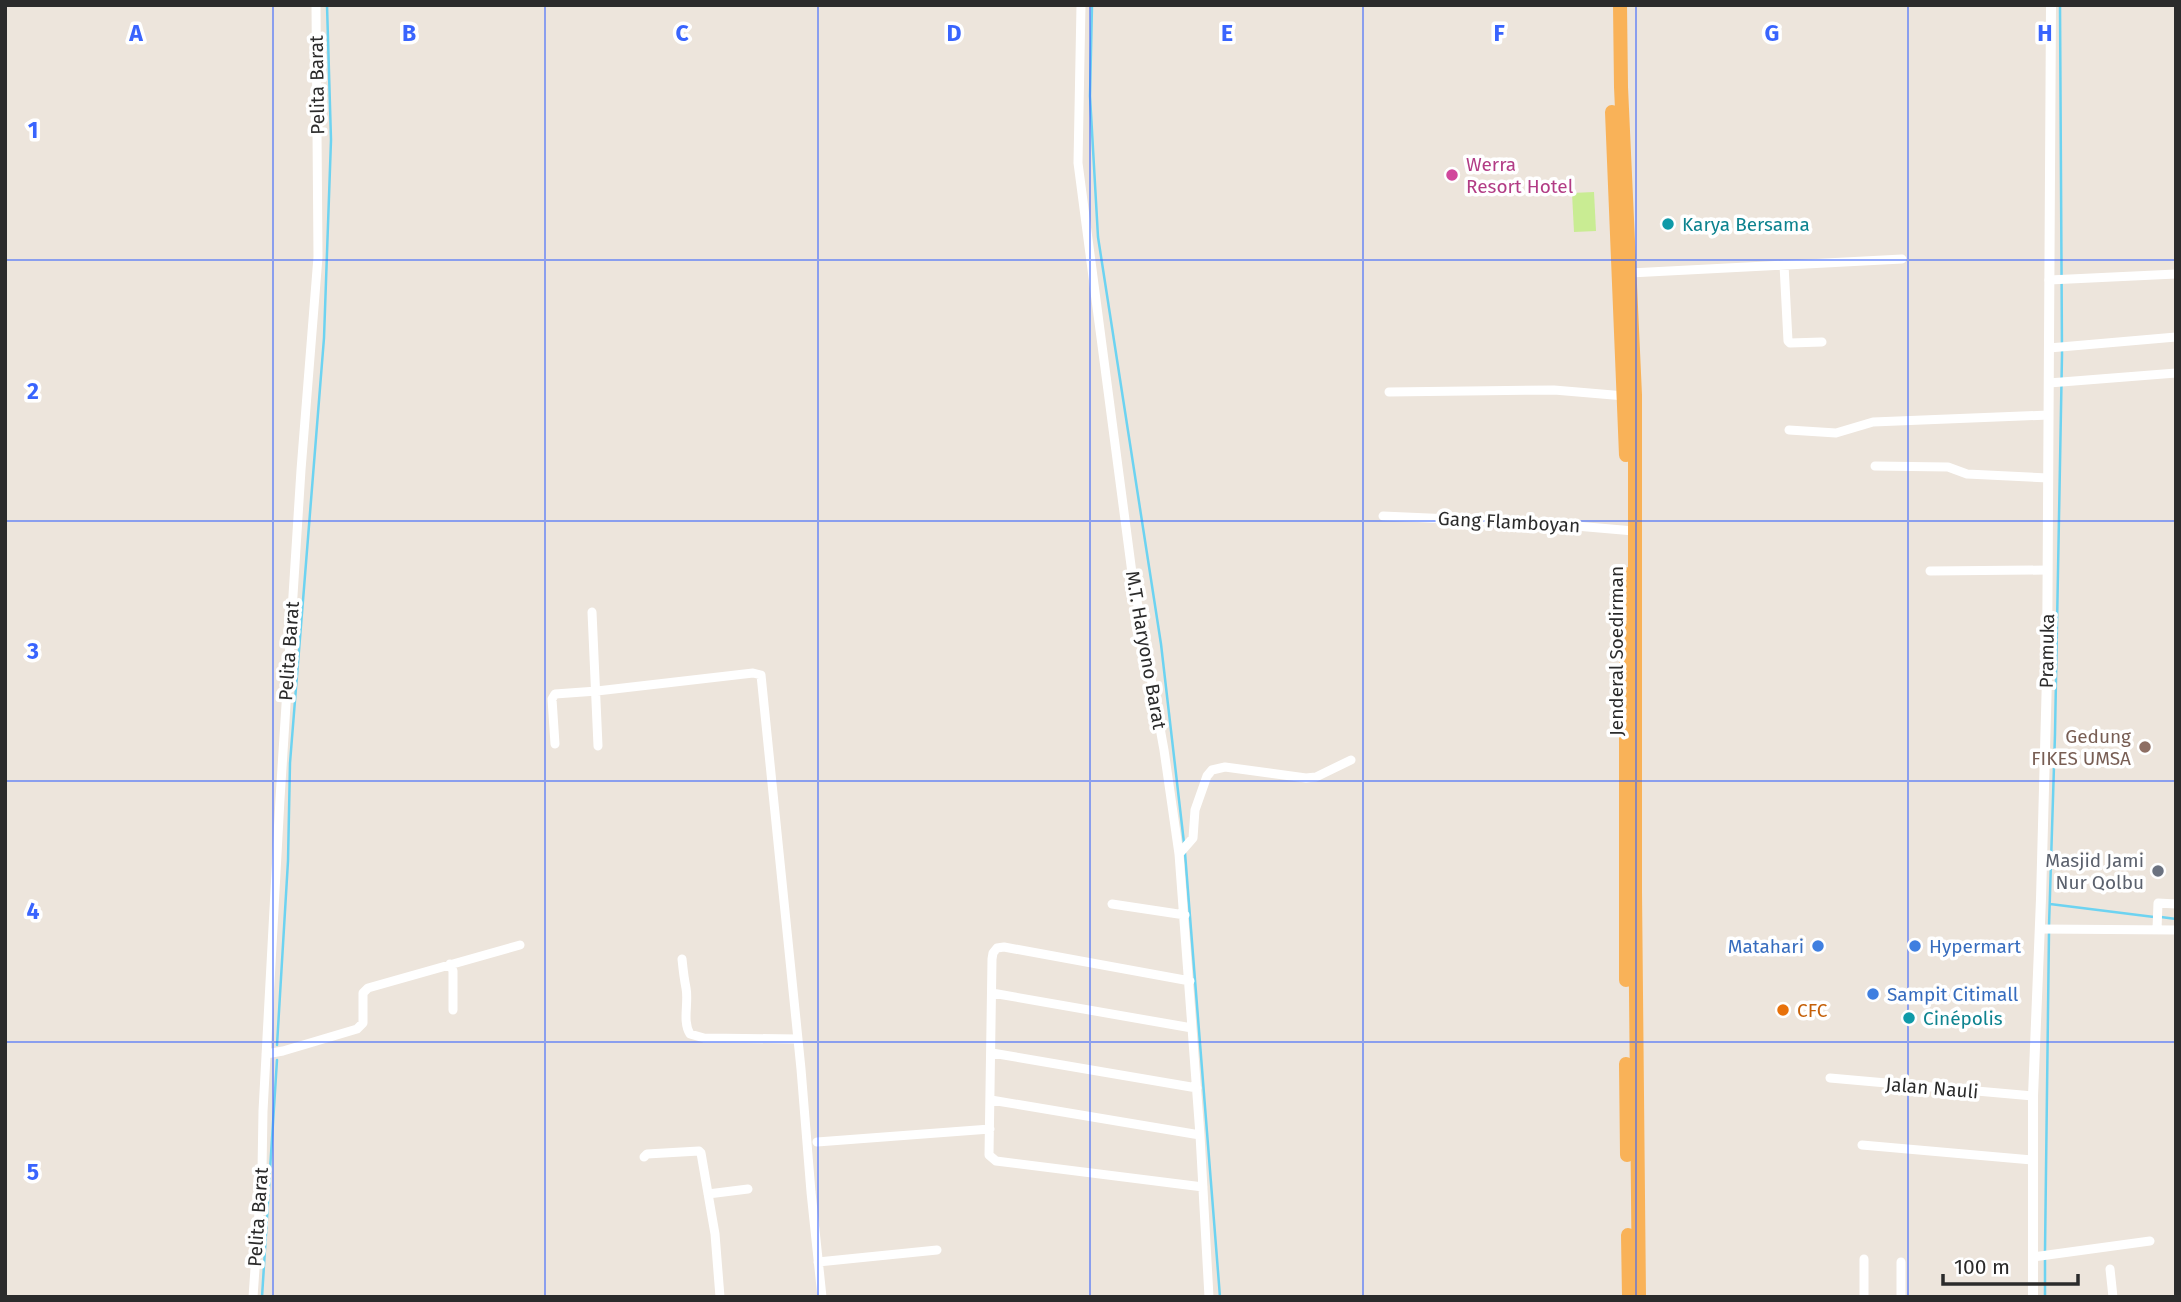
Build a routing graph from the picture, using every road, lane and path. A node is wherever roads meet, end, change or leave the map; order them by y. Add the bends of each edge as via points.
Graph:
1 (316, 5) edge
2 (1081, 5) edge
3 (1611, 5) edge
4 (1620, 5) edge
5 (2052, 5) edge
6 (1902, 259) dead end
7 (1784, 265) junction
8 (1630, 273) junction
9 (2176, 274) edge
10 (2052, 280) junction
11 (2176, 337) edge
12 (1822, 342) dead end
13 (2057, 348) junction
14 (2176, 373) edge
15 (2053, 382) junction
16 (1389, 392) dead end
17 (1625, 396) junction
18 (2048, 415) junction
19 (1789, 430) dead end
20 (1875, 466) dead end
21 (2048, 478) junction
22 (1383, 516) dead end
23 (1630, 530) junction
24 (2048, 570) junction
25 (1930, 571) dead end
26 (592, 612) dead end
27 (597, 691) junction
28 (555, 744) dead end
29 (598, 746) dead end
30 (1351, 760) dead end
31 (1179, 854) junction
32 (1630, 893) junction
33 (1112, 904) dead end
34 (2176, 904) edge
35 (1185, 915) junction
36 (2047, 929) junction
37 (2157, 929) junction
38 (2176, 930) edge
39 (520, 945) dead end
40 (682, 959) dead end
41 (450, 964) junction
42 (1190, 981) junction
43 (992, 993) junction
44 (453, 1010) dead end
45 (1192, 1028) junction
46 (798, 1039) junction
47 (992, 1053) junction
48 (266, 1054) junction
49 (1830, 1078) dead end
50 (1197, 1088) junction
51 (2033, 1096) junction
52 (990, 1100) junction
53 (990, 1129) junction
54 (1200, 1135) junction
55 (817, 1142) dead end
56 (1862, 1145) dead end
57 (644, 1157) dead end
58 (2032, 1160) junction
59 (1203, 1187) junction
60 (748, 1189) dead end
61 (708, 1194) junction
62 (2150, 1241) dead end
63 (937, 1250) dead end
64 (2037, 1256) junction
65 (1864, 1259) dead end
66 (818, 1262) junction
67 (1901, 1262) dead end
68 (2110, 1269) dead end
69 (253, 1297) edge
70 (720, 1297) edge
71 (822, 1297) edge
72 (1209, 1297) edge
73 (1629, 1297) edge
74 (1639, 1297) edge
75 (1864, 1297) edge
76 (1901, 1297) edge
77 (2033, 1297) edge
78 (2113, 1297) edge

1 - 48 street, Pelita Barat via 318,257
2 - 31 street, M.T. Haryono Barat via 1077,146 1081,194 1132,573
3 - 17 highway, Jenderal Soedirman
4 - 8 highway, Jenderal Soedirman
5 - 10 street, Pramuka
6 - 7 street
7 - 8 street
7 - 12 street via 1788,341
8 - 23 highway, Jenderal Soedirman via 1635,395
9 - 10 street
10 - 13 street, Pramuka
11 - 13 street
13 - 15 street, Pramuka
14 - 15 street
15 - 18 street, Pramuka
16 - 17 street via 1554,390
17 - 23 highway, Jenderal Soedirman
18 - 19 street via 1873,422 1836,433
18 - 21 street, Pramuka
20 - 21 street via 1948,467 1967,474
21 - 24 street, Pramuka
22 - 23 street, Gang Flamboyan
23 - 32 highway, Jenderal Soedirman
24 - 25 street
24 - 36 street, Pramuka
26 - 27 street
27 - 28 street via 553,696
27 - 29 street
27 - 46 street via 761,675
30 - 31 street via 1307,778 1225,767 1212,771 1195,810 1193,838
31 - 35 street, M.T. Haryono Barat
32 - 73 highway, Jenderal Soedirman
32 - 74 highway, Jenderal Soedirman
33 - 35 street
34 - 37 street via 2158,903
35 - 42 street, M.T. Haryono Barat
36 - 37 street
36 - 51 street, Pramuka
37 - 38 street
39 - 41 street
40 - 46 street via 690,1034
41 - 44 street
41 - 48 street via 366,989 365,1019 357,1029
42 - 43 street via 1004,947 993,953
42 - 45 street, M.T. Haryono Barat
43 - 45 street
43 - 47 street
45 - 50 street, M.T. Haryono Barat
46 - 66 street
47 - 50 street
47 - 52 street
48 - 69 street, Pelita Barat
49 - 51 street, Jalan Nauli
50 - 54 street, M.T. Haryono Barat
51 - 58 street, Pramuka
52 - 53 street
52 - 54 street
53 - 55 street
53 - 59 street via 989,1155 996,1161
54 - 59 street, M.T. Haryono Barat
56 - 58 street
57 - 61 street via 699,1151
58 - 64 street, Pramuka
59 - 72 street, M.T. Haryono Barat
60 - 61 street
61 - 70 street
62 - 64 street
63 - 66 street
64 - 77 street, Pramuka
65 - 75 street
66 - 71 street
67 - 76 street
68 - 78 street

